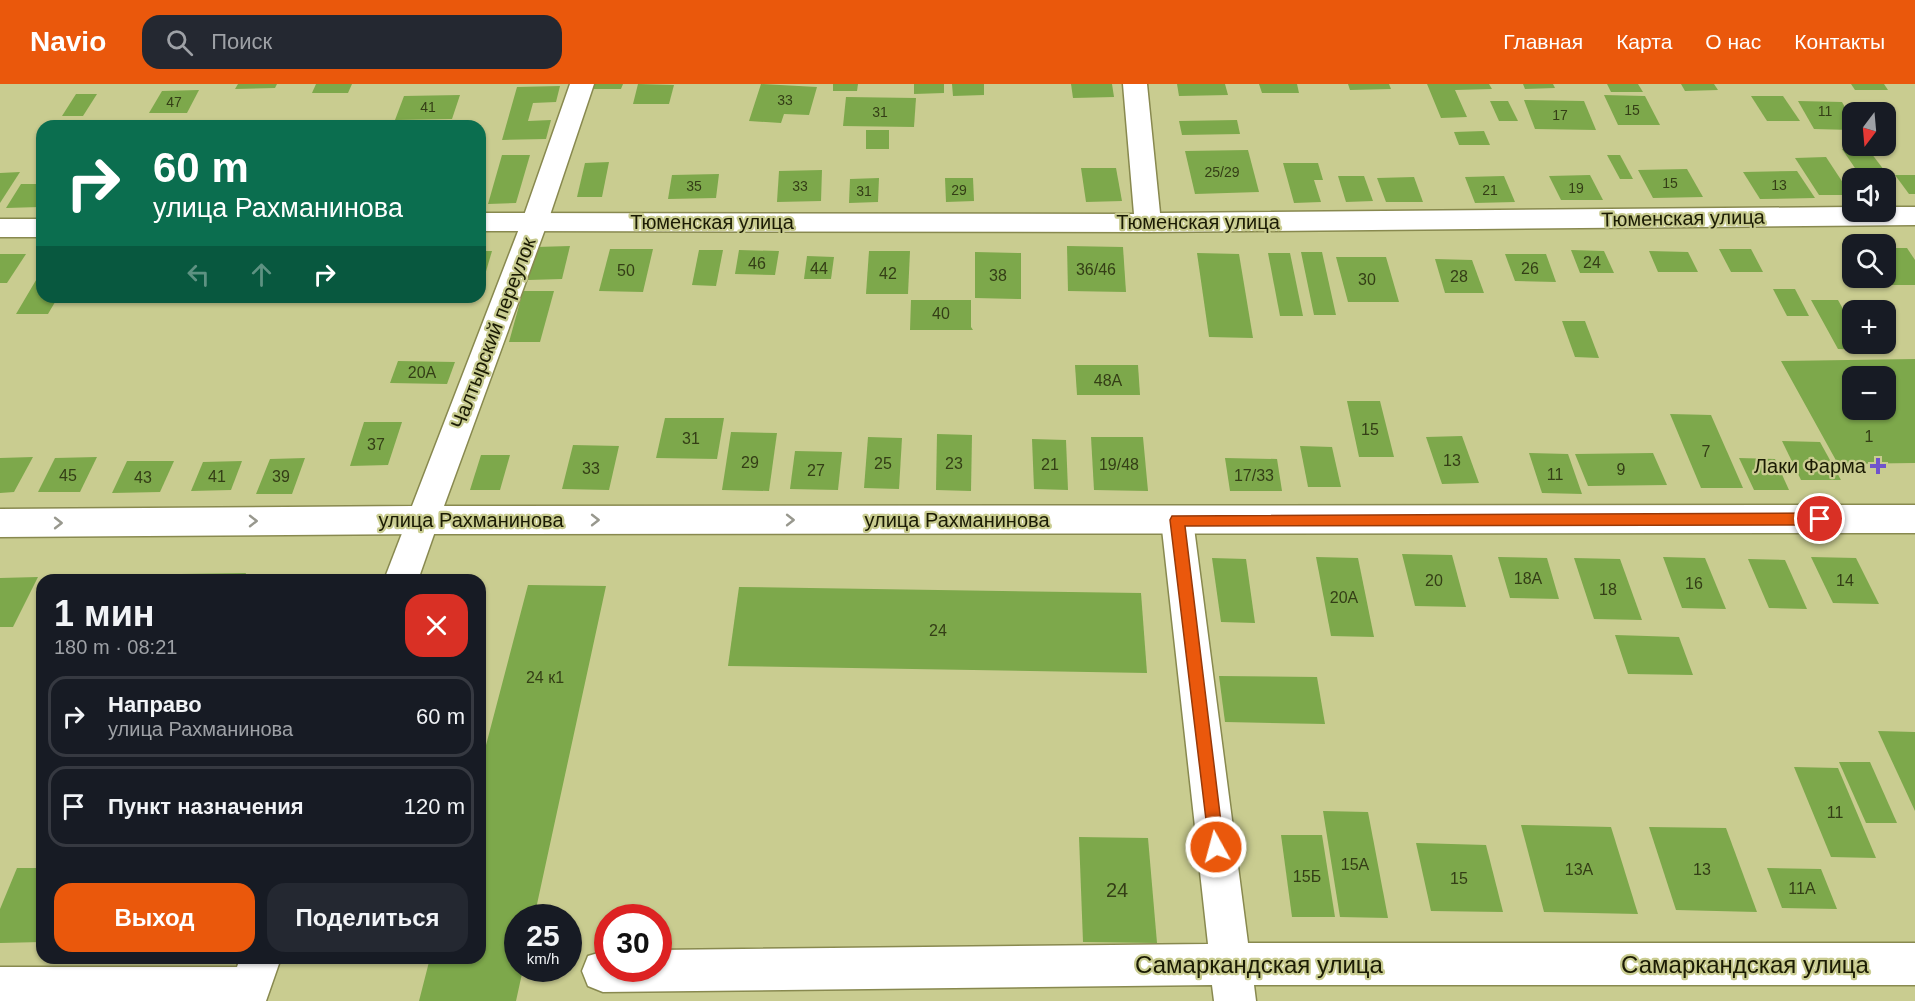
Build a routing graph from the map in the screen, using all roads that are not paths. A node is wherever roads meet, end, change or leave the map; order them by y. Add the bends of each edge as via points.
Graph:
1 (582, 84) edge
2 (1135, 84) edge
3 (1915, 216) edge
4 (536, 221) junction
5 (486, 222) edge
6 (1148, 223) junction
7 (0, 228) edge
8 (36, 228) edge
9 (1915, 519) edge
10 (423, 520) junction
11 (1177, 520) junction
12 (0, 523) edge
13 (403, 574) edge
14 (1915, 964) edge
15 (672, 972) edge
16 (252, 982) edge
17 (1232, 982) edge
18 (0, 988) edge

1 - 4 street, Чалтырский переулок
2 - 6 street
3 - 6 street, Тюменская улица
4 - 5 street, Тюменская улица
4 - 6 street, Тюменская улица
4 - 10 street, Чалтырский переулок
7 - 8 street
9 - 11 street, улица Рахманинова
10 -> 11 street, улица Рахманинова
12 -> 10 street, улица Рахманинова
10 - 13 street, Чалтырский переулок
11 - 17 street
14 - 17 street, Самаркандская улица
15 - 17 street, Самаркандская улица
16 - 18 street

